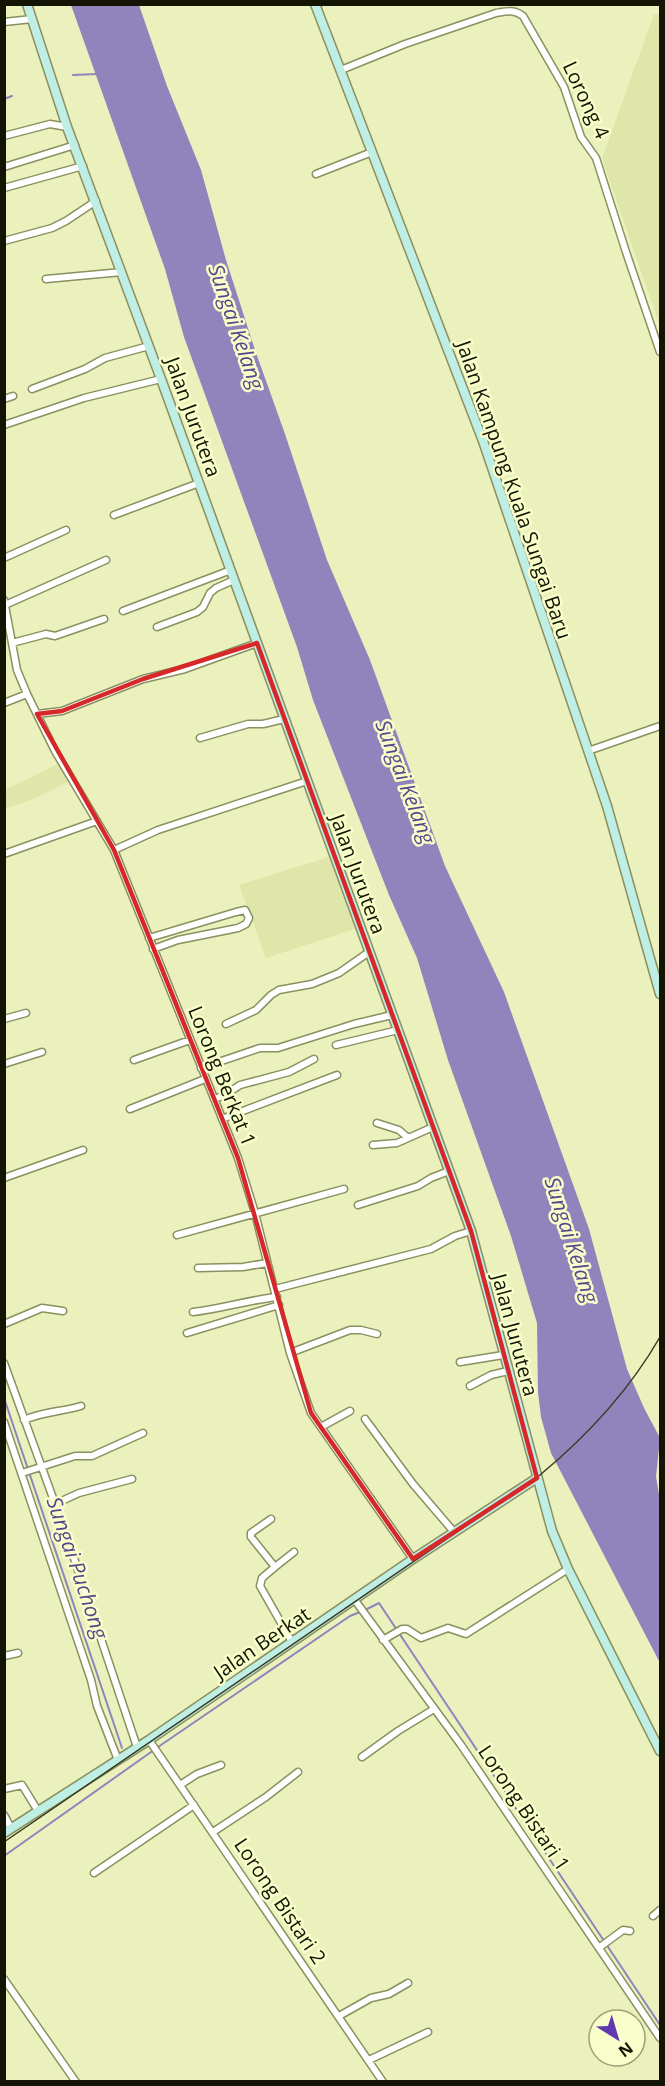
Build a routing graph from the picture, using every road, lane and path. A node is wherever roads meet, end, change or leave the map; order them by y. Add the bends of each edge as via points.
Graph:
1 (27, 4) edge
2 (315, 4) edge
3 (32, 19) junction
4 (4, 22) edge
5 (341, 70) junction
6 (68, 127) junction
7 (4, 136) edge
8 (75, 145) junction
9 (372, 152) junction
10 (83, 166) junction
11 (4, 167) edge
12 (316, 174) dead end
13 (4, 188) edge
14 (96, 201) junction
15 (4, 241) edge
16 (122, 272) junction
17 (46, 279) dead end
18 (149, 346) junction
19 (660, 352) edge
20 (161, 379) junction
21 (32, 389) dead end
22 (13, 396) dead end
23 (4, 399) edge
24 (4, 425) edge
25 (199, 483) junction
26 (114, 515) dead end
27 (66, 530) dead end
28 (4, 558) edge
29 (106, 560) dead end
30 (231, 570) junction
31 (234, 580) junction
32 (4, 600) edge
33 (5, 605) edge
34 (123, 611) dead end
35 (104, 619) dead end
36 (157, 627) dead end
37 (12, 643) junction
38 (257, 644) junction
39 (27, 694) junction
40 (4, 703) edge
41 (37, 714) junction
42 (284, 719) junction
43 (660, 726) edge
44 (200, 738) dead end
45 (588, 751) junction
46 (307, 781) junction
47 (97, 821) junction
48 (114, 850) junction
49 (4, 854) edge
50 (149, 938) junction
51 (153, 949) junction
52 (369, 952) junction
53 (660, 994) edge
54 (26, 1013) dead end
55 (392, 1015) junction
56 (4, 1019) edge
57 (226, 1024) dead end
58 (398, 1030) junction
59 (190, 1040) junction
60 (336, 1045) dead end
61 (42, 1052) dead end
62 (314, 1059) dead end
63 (134, 1060) dead end
64 (4, 1064) edge
65 (201, 1068) junction
66 (338, 1075) dead end
67 (205, 1079) junction
68 (214, 1099) junction
69 (130, 1109) dead end
70 (222, 1119) junction
71 (377, 1123) dead end
72 (433, 1127) junction
73 (408, 1138) junction
74 (373, 1144) dead end
75 (83, 1150) dead end
76 (449, 1170) junction
77 (4, 1178) edge
78 (344, 1189) dead end
79 (358, 1205) dead end
80 (255, 1213) junction
81 (471, 1231) junction
82 (177, 1235) dead end
83 (267, 1263) junction
84 (198, 1268) dead end
85 (275, 1289) junction
86 (277, 1297) junction
87 (279, 1305) junction
88 (63, 1311) dead end
89 (193, 1312) dead end
90 (4, 1324) edge
91 (187, 1333) dead end
92 (377, 1334) dead end
93 (290, 1353) junction
94 (503, 1355) junction
95 (460, 1362) dead end
96 (4, 1363) edge
97 (508, 1371) junction
98 (470, 1386) dead end
99 (81, 1406) dead end
100 (350, 1411) dead end
101 (365, 1419) dead end
102 (24, 1420) junction
103 (4, 1422) edge
104 (321, 1427) junction
105 (143, 1432) dead end
106 (39, 1468) junction
107 (23, 1472) junction
108 (537, 1478) junction
109 (132, 1479) dead end
110 (55, 1504) junction
111 (271, 1519) dead end
112 (454, 1532) junction
113 (294, 1552) dead end
114 (413, 1559) junction
115 (275, 1567) junction
116 (568, 1569) junction
117 (356, 1602) junction
118 (383, 1640) junction
119 (292, 1642) junction
120 (18, 1653) dead end
121 (4, 1656) edge
122 (434, 1709) junction
123 (151, 1742) junction
124 (137, 1747) junction
125 (660, 1751) edge
126 (362, 1757) dead end
127 (118, 1760) junction
128 (221, 1765) dead end
129 (298, 1772) dead end
130 (180, 1785) junction
131 (4, 1789) edge
132 (194, 1805) junction
133 (38, 1811) junction
134 (4, 1815) edge
135 (8, 1830) edge
136 (213, 1832) junction
137 (94, 1873) dead end
138 (660, 1910) edge
139 (653, 1916) dead end
140 (630, 1931) dead end
141 (602, 1945) junction
142 (4, 1979) edge
143 (408, 1983) dead end
144 (339, 2016) junction
145 (428, 2032) dead end
146 (660, 2038) edge
147 (369, 2060) junction
148 (76, 2082) edge
149 (383, 2082) edge

1 - 3 street, Jalan Jurutera
2 - 5 street, Jalan Kampung Kuala Sungai Baru
3 - 4 street
3 - 6 street, Jalan Jurutera
5 - 9 street, Jalan Kampung Kuala Sungai Baru
5 - 19 street, Lorong 4 via 496,13 516,11 523,16 564,87 581,136 596,158
6 - 7 street via 50,124
6 - 8 street, Jalan Jurutera
8 - 10 street, Jalan Jurutera
8 - 11 street
9 - 12 street
9 - 45 street, Jalan Kampung Kuala Sungai Baru via 487,452
10 - 13 street
10 - 14 street, Jalan Jurutera
14 - 15 street via 52,228
14 - 16 street, Jalan Jurutera
16 - 17 street
16 - 18 street, Jalan Jurutera
18 - 20 street, Jalan Jurutera
18 - 21 street via 105,358
20 - 24 street via 84,398
20 - 25 street, Jalan Jurutera
22 - 23 street
25 - 26 street
25 - 30 street, Jalan Jurutera
27 - 28 street
29 - 33 street
30 - 31 street, Jalan Jurutera
30 - 34 street
31 - 36 street via 210,593 204,608
31 - 38 street, Jalan Jurutera
32 - 33 street, Lorong Berkat 1
33 - 37 street, Lorong Berkat 1
35 - 37 street via 55,636 46,634
37 - 39 street, Lorong Berkat 1
38 - 41 street via 143,679 62,711
38 - 42 street, Jalan Jurutera
39 - 40 street
39 - 41 street, Lorong Berkat 1
41 - 47 street, Lorong Berkat 1
42 - 44 street via 248,724
42 - 46 street, Jalan Jurutera
43 - 45 street
45 - 53 street, Jalan Kampung Kuala Sungai Baru
46 - 48 street via 159,830
46 - 52 street, Jalan Jurutera
47 - 48 street, Lorong Berkat 1
47 - 49 street
48 - 50 street, Lorong Berkat 1
50 - 51 street, Lorong Berkat 1
50 - 51 street via 245,910 249,918 238,928
51 - 59 street, Lorong Berkat 1
52 - 55 street, Jalan Jurutera
52 - 57 street via 339,973 312,984 279,990 256,1010
54 - 56 street
55 - 58 street, Jalan Jurutera
55 - 65 street via 278,1048 260,1048
58 - 60 street
58 - 72 street, Jalan Jurutera
59 - 63 street
59 - 65 street, Lorong Berkat 1
61 - 64 street
62 - 68 street via 289,1072 240,1085
65 - 67 street, Lorong Berkat 1
66 - 70 street
67 - 68 street, Lorong Berkat 1
67 - 69 street
68 - 70 street, Lorong Berkat 1
70 - 80 street, Lorong Berkat 1
71 - 73 street via 391,1126
72 - 73 street
72 - 76 street, Jalan Jurutera
73 - 74 street via 391,1144
75 - 77 street
76 - 79 street via 418,1186
76 - 81 street, Jalan Jurutera
78 - 80 street
80 - 82 street
80 - 83 street, Lorong Berkat 1
81 - 85 street via 431,1249
81 - 94 street, Jalan Jurutera
83 - 84 street
83 - 85 street, Lorong Berkat 1
85 - 86 street, Lorong Berkat 1
86 - 87 street, Lorong Berkat 1
86 - 89 street
87 - 91 street
87 - 93 street, Lorong Berkat 1
88 - 90 street via 42,1308
92 - 93 street via 350,1330
93 - 104 street, Lorong Berkat 1 via 307,1403
94 - 95 street
94 - 97 street, Jalan Jurutera
96 - 102 street
97 - 98 street
97 - 108 street, Jalan Jurutera
99 - 102 street
100 - 104 street
101 - 112 street
102 - 106 street
103 - 107 street
104 - 114 street, Lorong Berkat 1
105 - 106 street via 92,1456 75,1456
106 - 107 street
106 - 110 street
107 - 127 street via 97,1706
108 - 112 street, Jalan Berkat
108 - 116 street, Jalan Jurutera
109 - 110 street via 79,1493
110 - 124 street
111 - 115 street via 251,1537
112 - 114 street, Jalan Berkat
113 - 115 street
114 - 117 street, Jalan Berkat
115 - 119 street via 262,1578 260,1586
116 - 118 street via 466,1635 448,1628 421,1638 402,1629
116 - 125 street, Jalan Jurutera
117 - 118 street, Lorong Bistari 1
117 - 119 street, Jalan Berkat
118 - 122 street, Lorong Bistari 1
119 - 123 street, Jalan Berkat
120 - 121 street
122 - 126 street
122 - 141 street, Lorong Bistari 1
123 - 124 street, Jalan Berkat
123 - 130 street, Lorong Bistari 2
124 - 127 street, Jalan Berkat
127 - 133 street, Jalan Berkat
128 - 130 street
129 - 136 street
130 - 132 street, Lorong Bistari 2
131 - 133 street via 22,1785
132 - 136 street, Lorong Bistari 2
132 - 137 street
133 - 135 street, Jalan Berkat
134 - 135 street
136 - 144 street, Lorong Bistari 2
138 - 139 street
140 - 141 street via 623,1930
141 - 146 street, Lorong Bistari 1
142 - 148 street
143 - 144 street
144 - 147 street, Lorong Bistari 2
145 - 147 street
147 - 149 street, Lorong Bistari 2

